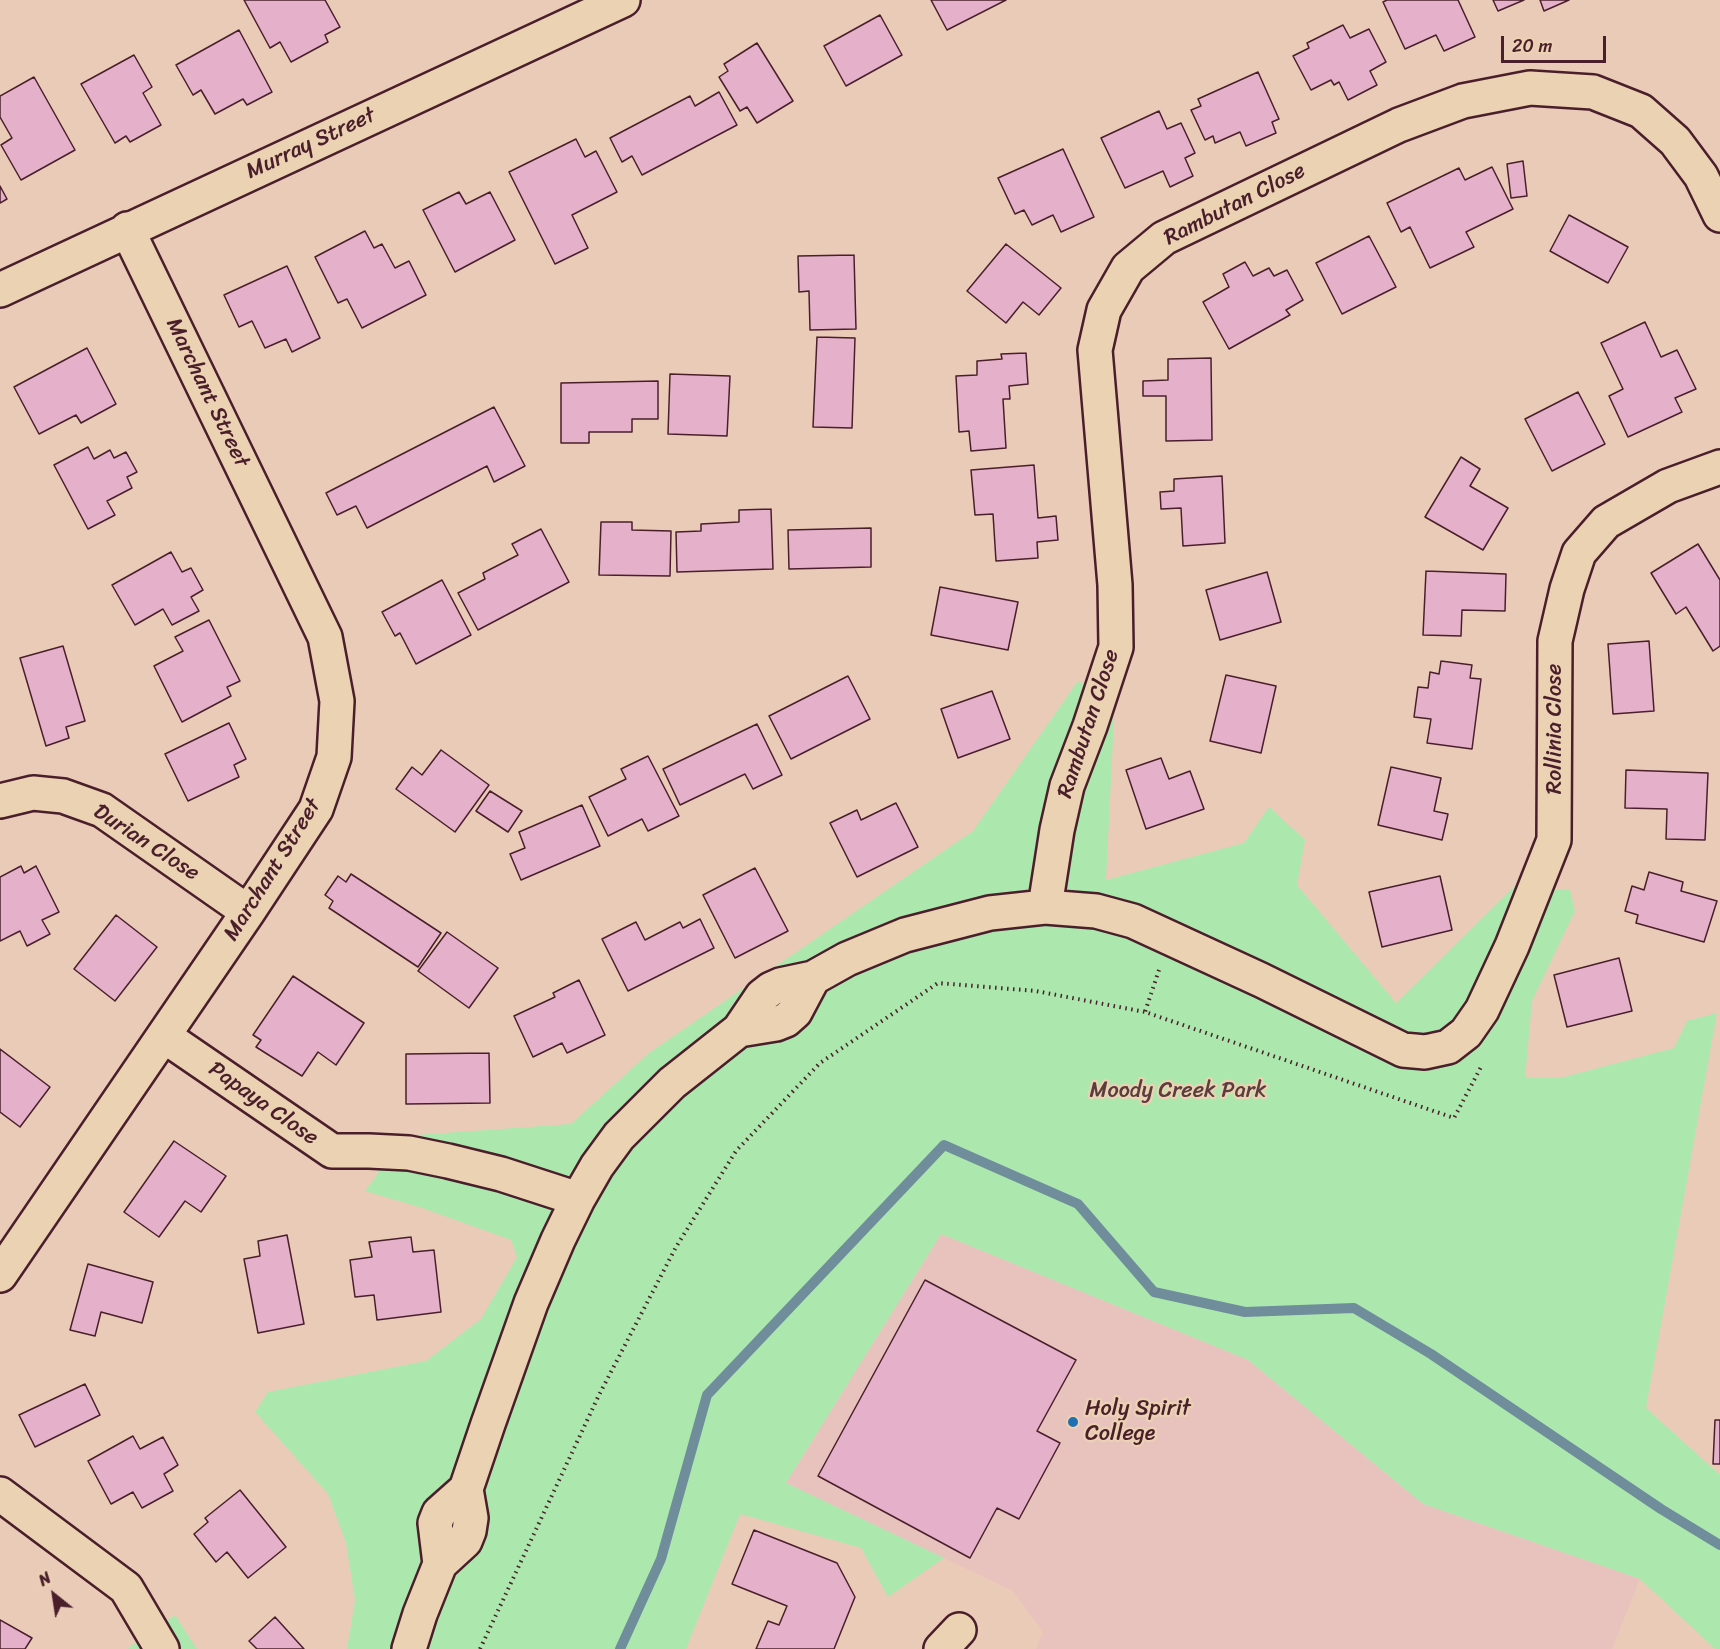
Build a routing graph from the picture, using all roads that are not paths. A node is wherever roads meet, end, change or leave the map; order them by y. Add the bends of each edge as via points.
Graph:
1 (623, 0) edge
2 (1720, 215) edge
3 (128, 230) junction
4 (0, 290) edge
5 (1720, 467) edge
6 (0, 801) edge
7 (1045, 907) junction
8 (248, 912) junction
9 (164, 1036) junction
10 (578, 1199) junction
11 (0, 1275) edge
12 (0, 1494) edge
13 (162, 1649) edge
14 (409, 1649) edge

1 - 3 street, Murray Street
2 - 7 street, Rambutan Close via 1701,176 1675,141 1641,111 1593,92 1530,88 1463,101 1399,125 1164,238 1128,268 1104,310 1095,350 1115,585 1116,647 1067,786
3 - 4 street, Murray Street
3 - 8 street, Marchant Street via 325,637 337,701 334,757 316,809
5 - 7 street, Rollinia Close via 1668,486 1606,522 1579,553 1556,641 1554,840 1482,1010 1466,1033 1448,1047 1425,1052 1403,1050 1133,921 1096,911
6 - 8 street, Durian Close via 33,793 63,796 102,810
7 - 10 street via 990,913 905,935 813,978 771,989 739,1030 672,1083 619,1136
8 - 9 street, Marchant Street
9 - 10 street, Papaya Close via 332,1151 409,1154 448,1161
9 - 11 street, Marchant Street
10 - 14 street via 531,1303 466,1489 469,1531 465,1541 440,1564
12 - 13 street via 126,1588

